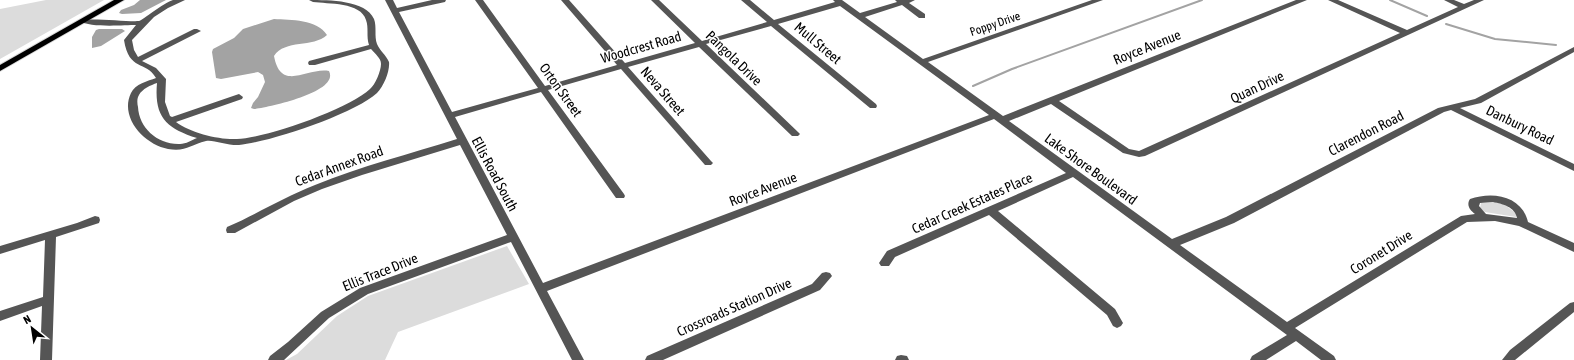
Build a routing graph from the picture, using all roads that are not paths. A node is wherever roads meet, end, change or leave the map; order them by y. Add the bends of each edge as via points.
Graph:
1 (120, 0) edge
2 (181, 0) edge
3 (313, 0) edge
4 (389, 0) edge
5 (442, 0) edge
6 (479, 0) edge
7 (566, 0) edge
8 (655, 0) edge
9 (745, 0) edge
10 (911, 0) edge
11 (1099, 0) edge
12 (1303, 0) edge
13 (1332, 0) edge
14 (1448, 0) edge
15 (1480, 0) edge
16 (901, 1) edge
17 (839, 2) edge
18 (1464, 7) junction
19 (395, 11) junction
20 (859, 16) junction
21 (922, 16) dead end
22 (88, 19) junction
23 (146, 21) junction
24 (773, 23) junction
25 (197, 31) dead end
26 (1406, 33) junction
27 (701, 44) junction
28 (373, 46) junction
29 (1574, 48) edge
30 (137, 60) junction
31 (921, 62) junction
32 (312, 63) dead end
33 (624, 66) junction
34 (0, 68) edge
35 (162, 79) junction
36 (544, 89) junction
37 (239, 97) dead end
38 (1052, 100) junction
39 (874, 106) dead end
40 (1453, 108) junction
41 (449, 116) junction
42 (998, 118) junction
43 (169, 121) junction
44 (795, 134) dead end
45 (206, 137) junction
46 (462, 141) junction
47 (708, 163) dead end
48 (1574, 168) edge
49 (1074, 173) junction
50 (620, 196) dead end
51 (990, 210) junction
52 (1482, 216) junction
53 (95, 220) dead end
54 (1523, 222) junction
55 (231, 230) dead end
56 (51, 235) junction
57 (513, 237) junction
58 (1170, 244) junction
59 (1574, 248) edge
60 (0, 250) edge
61 (885, 263) dead end
62 (826, 276) dead end
63 (540, 289) junction
64 (48, 300) junction
65 (1574, 306) edge
66 (0, 316) edge
67 (1116, 323) dead end
68 (1291, 332) junction
69 (672, 356) edge
70 (46, 360) edge
71 (274, 360) edge
72 (578, 360) edge
73 (651, 360) edge
74 (1256, 360) edge
75 (1330, 360) edge
76 (1508, 360) edge

1 - 22 main road
2 - 23 street via 160,8
3 - 28 street via 348,4 365,10 371,20
4 - 19 street, Ellis Road South
5 - 19 street
6 - 36 street, Orton Street
7 - 33 street, Neva Street
8 - 27 street, Pangola Drive
9 - 24 street, Mull Street
10 - 16 street
11 - 31 street, Poppy Drive
12 - 38 street, Royce Avenue
13 - 26 street
14 - 18 street
15 - 18 street, Quan Drive
16 - 20 street
16 - 21 street
17 - 20 street, Lake Shore Boulevard
17 - 24 street, Woodcrest Road
18 - 26 street, Quan Drive
19 - 41 street, Ellis Road South
20 - 31 street, Lake Shore Boulevard
22 - 23 street via 104,23
22 - 34 main road
23 - 30 street via 128,40 130,53
24 - 27 street, Woodcrest Road
24 - 39 street, Mull Street
25 - 30 street
26 - 38 street, Quan Drive via 1145,153 1126,151
27 - 33 street, Woodcrest Road
27 - 44 street, Pangola Drive
28 - 32 street
28 - 45 street via 385,60 385,65 379,86 365,97 316,120 265,137 238,142
29 - 40 street, Clarendon Road via 1478,101
30 - 35 street via 158,73
31 - 42 street, Lake Shore Boulevard
33 - 36 street, Woodcrest Road
33 - 47 street, Neva Street
35 - 43 street via 160,101
35 - 45 street via 142,86 135,93 133,113 140,128 156,142 172,146 185,146
36 - 41 street, Woodcrest Road
36 - 50 street, Orton Street
37 - 43 street
38 - 42 street, Royce Avenue
40 - 48 street, Danbury Road
40 - 58 street, Clarendon Road via 1441,110 1230,220
41 - 46 street, Ellis Road South
42 - 49 street, Lake Shore Boulevard
42 - 63 street, Royce Avenue
43 - 45 street
46 - 55 street, Cedar Annex Road via 356,173 305,192
46 - 57 street, Ellis Road South
49 - 51 street, Cedar Creek Estates Place
49 - 58 street, Lake Shore Boulevard
51 - 61 street, Cedar Creek Estates Place via 891,254
51 - 67 street via 1111,312
52 - 54 street, Coronet Drive
52 - 54 street via 1474,207 1474,201 1490,198 1515,207 1521,213
52 - 68 street, Coronet Drive via 1456,223
53 - 56 street
54 - 59 street
56 - 60 street
56 - 64 street
57 - 63 street, Ellis Road South
57 - 71 street, Ellis Trace Drive via 364,291 337,306
58 - 68 street, Lake Shore Boulevard
62 - 69 street, Crossroads Station Drive via 816,287
63 - 72 street, Ellis Road South
64 - 66 street
64 - 70 street
65 - 76 street
68 - 74 street, Coronet Drive
68 - 75 street, Lake Shore Boulevard
69 - 73 street, Crossroads Station Drive

